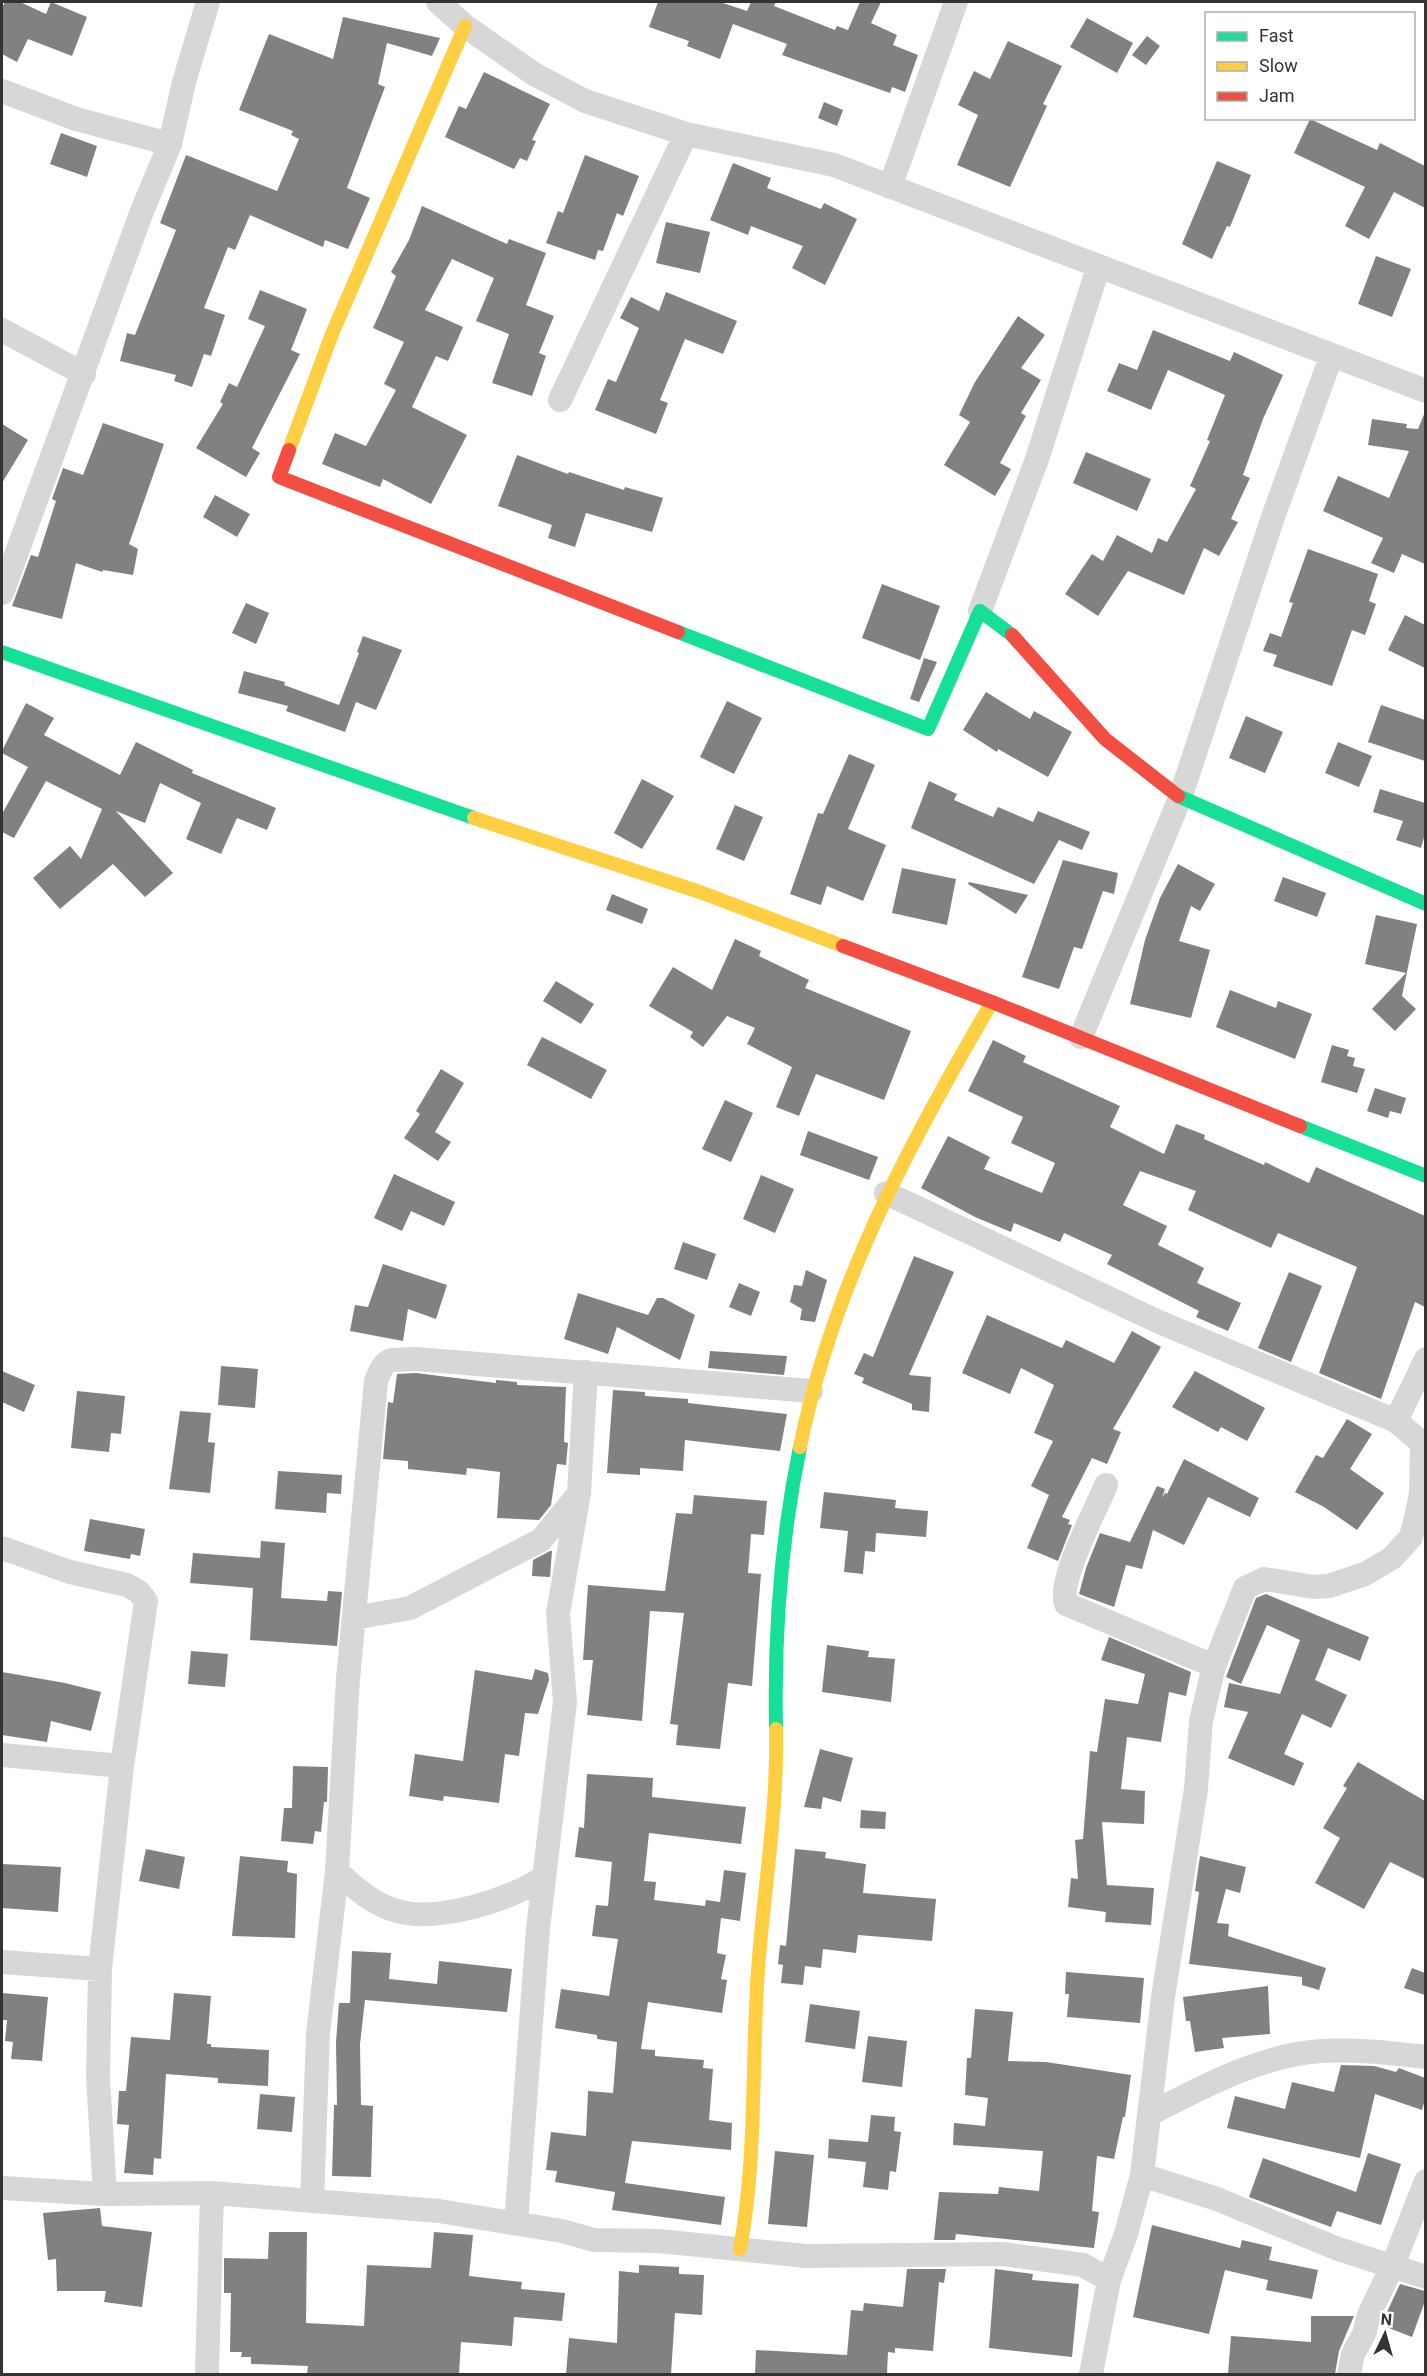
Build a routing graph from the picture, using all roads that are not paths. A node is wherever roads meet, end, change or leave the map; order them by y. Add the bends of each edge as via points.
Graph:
1 (207, 2) edge
2 (438, 2) edge
3 (956, 2) edge
4 (465, 26) junction
5 (2, 91) edge
6 (686, 134) junction
7 (170, 144) junction
8 (890, 187) junction
9 (1098, 268) junction
10 (2, 330) edge
11 (1330, 357) junction
12 (84, 374) junction
13 (1425, 391) edge
14 (560, 400) dead end
15 (2, 593) edge
16 (980, 611) junction
17 (2, 652) edge
18 (1180, 798) junction
19 (1425, 904) edge
20 (992, 1002) junction
21 (1081, 1037) junction
22 (1425, 1176) edge
23 (886, 1193) junction
24 (1425, 1359) edge
25 (586, 1372) junction
26 (811, 1391) junction
27 (1396, 1420) junction
28 (1424, 1444) edge
29 (1106, 1485) dead end
30 (579, 1493) junction
31 (2, 1548) edge
32 (354, 1618) junction
33 (1214, 1666) junction
34 (2, 1755) edge
35 (122, 1766) junction
36 (337, 1871) junction
37 (544, 1877) junction
38 (2, 1962) edge
39 (100, 1969) junction
40 (1425, 2057) edge
41 (1150, 2114) junction
42 (1142, 2175) junction
43 (1425, 2181) edge
44 (2, 2188) edge
45 (212, 2193) junction
46 (105, 2194) junction
47 (312, 2201) junction
48 (516, 2223) junction
49 (740, 2249) junction
50 (1393, 2265) junction
51 (1425, 2277) edge
52 (1109, 2280) junction
53 (207, 2374) edge
54 (1092, 2374) edge
55 (1349, 2374) edge

1 - 7 street
2 - 4 street
3 - 8 street
4 - 6 street via 534,74 585,101
4 - 16 street via 332,334 279,477 928,729
5 - 7 street via 76,119
6 - 8 street via 834,165
6 - 14 street
7 - 12 street
8 - 9 street
9 - 11 street
9 - 16 street via 1037,459
10 - 12 street
11 - 13 street
11 - 18 street
12 - 15 street
16 - 18 street via 1008,630 1105,739
17 - 20 street via 556,847 700,892
18 - 19 street
18 - 21 street
20 - 21 street
20 - 23 street via 929,1109
21 - 22 street
23 - 26 street
23 - 27 street via 1159,1322
24 - 27 street
25 - 26 street
25 - 30 street
25 - 32 street via 416,1359 389,1359 382,1365 376,1381
26 - 49 street via 787,1509 775,1678 777,1770 757,1982 747,2211
27 - 28 street
28 - 33 street via 1420,1501 1411,1536 1403,1549 1365,1574 1329,1586 1264,1579 1245,1588
29 - 33 street via 1069,1574 1063,1596 1066,1604
30 - 32 street via 541,1540 410,1608
30 - 37 street via 558,1613 565,1702
31 - 35 street via 70,1572 126,1585 146,1601
32 - 36 street
33 - 41 street via 1200,1721 1196,1789 1163,1997
34 - 35 street
35 - 39 street
36 - 37 street via 394,1911 416,1914 491,1902 530,1887
36 - 47 street via 318,2034
37 - 48 street
38 - 39 street
39 - 46 street via 98,2078
40 - 41 street via 1375,2051 1296,2055 1235,2073
41 - 42 street
42 - 50 street via 1217,2199 1338,2249
42 - 52 street
43 - 50 street
44 - 46 street
45 - 46 street
45 - 47 street
45 - 53 street
47 - 48 street via 439,2211
48 - 49 street via 594,2240 659,2241
49 - 52 street via 806,2256 1003,2254 1083,2265
50 - 51 street
50 - 55 street via 1353,2354
52 - 54 street

